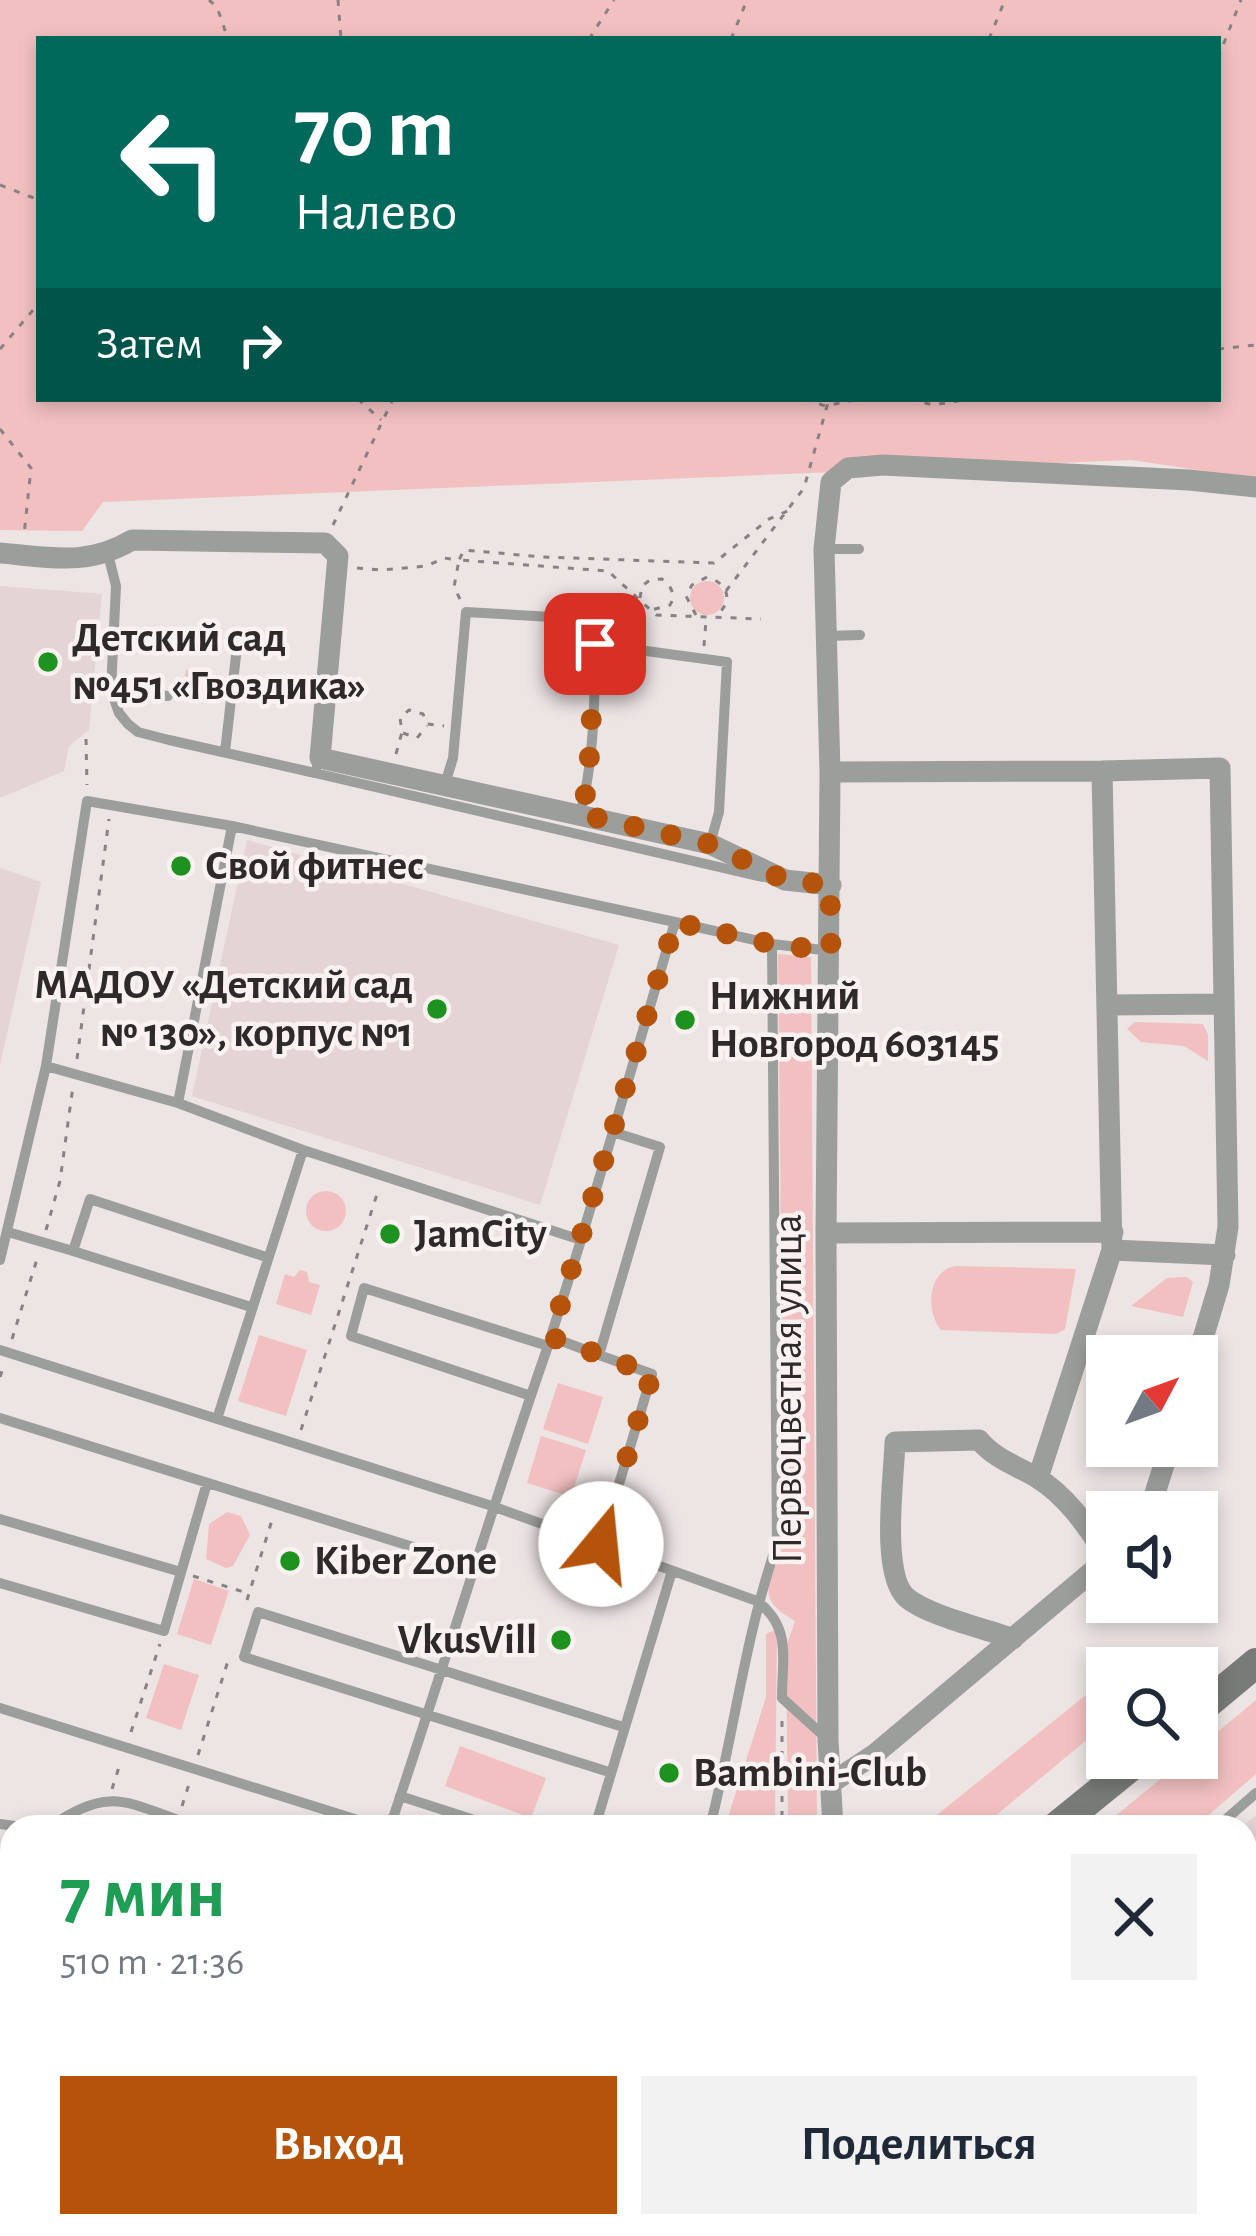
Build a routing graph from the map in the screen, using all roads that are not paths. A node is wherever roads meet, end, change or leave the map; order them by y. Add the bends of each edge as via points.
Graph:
1 (1256, 487) edge
2 (859, 549) dead end
3 (824, 550) junction
4 (11, 554) edge
5 (108, 554) junction
6 (860, 635) dead end
7 (827, 636) junction
8 (595, 644) junction
9 (237, 647) dead end
10 (111, 690) junction
11 (168, 696) dead end
12 (224, 752) junction
13 (318, 766) junction
14 (1102, 771) junction
15 (830, 772) junction
16 (445, 784) junction
17 (580, 814) junction
18 (232, 826) junction
19 (710, 844) junction
20 (785, 880) junction
21 (830, 885) junction
22 (675, 922) junction
23 (772, 944) junction
24 (831, 951) junction
25 (1223, 1004) junction
26 (1107, 1005) junction
27 (46, 1066) junction
28 (178, 1103) junction
29 (613, 1132) junction
30 (304, 1150) junction
31 (8, 1232) junction
32 (826, 1233) junction
33 (581, 1240) junction
34 (1113, 1241) junction
35 (73, 1250) junction
36 (1225, 1255) junction
37 (266, 1257) junction
38 (0, 1260) edge
39 (251, 1307) junction
40 (1203, 1335) edge
41 (550, 1342) junction
42 (4, 1351) edge
43 (599, 1355) junction
44 (531, 1396) junction
45 (0, 1418) edge
46 (217, 1418) junction
47 (1038, 1478) junction
48 (207, 1483) junction
49 (492, 1505) junction
50 (0, 1519) edge
51 (1086, 1524) edge
52 (601, 1544) junction
53 (474, 1566) junction
54 (672, 1571) junction
55 (181, 1572) junction
56 (1086, 1576) edge
57 (0, 1583) edge
58 (757, 1601) junction
59 (1013, 1639) junction
60 (1256, 1663) edge
61 (441, 1672) junction
62 (1218, 1695) edge
63 (0, 1708) edge
64 (427, 1717) junction
65 (623, 1727) junction
66 (828, 1739) junction
67 (609, 1772) junction
68 (1115, 1779) edge
69 (831, 1783) junction
70 (1256, 1793) edge
71 (400, 1796) junction
72 (67, 1815) edge
73 (156, 1815) edge
74 (341, 1815) edge
75 (394, 1815) edge
76 (459, 1815) edge
77 (598, 1815) edge
78 (713, 1815) edge
79 (832, 1815) edge
80 (1071, 1815) edge
81 (1231, 1815) edge

1 - 3 street, Первоцветная улица via 862,465 831,482
2 - 3 lane
3 - 7 street, Первоцветная улица
4 - 5 street
5 - 10 lane via 116,586
5 - 13 street via 132,540 325,543 338,556
6 - 7 lane
7 - 15 street, Первоцветная улица
8 - 16 lane via 586,619 466,612
8 - 17 lane
8 - 19 lane via 727,662
9 - 12 lane
10 - 11 lane
10 - 12 lane via 138,732
12 - 13 lane
13 - 16 street
13 - 20 lane
14 - 15 street
14 - 25 street via 1220,768
14 - 26 street
15 - 21 street, Первоцветная улица
16 - 17 street
17 - 19 street
18 - 22 lane
18 - 27 lane via 87,801
18 - 28 lane
19 - 20 street
20 - 21 street
21 - 24 street, Первоцветная улица
22 - 23 lane
22 - 29 lane
23 - 24 lane
23 - 58 lane via 777,1544
24 - 32 street, Первоцветная улица
25 - 26 street
25 - 36 street
26 - 34 street
27 - 28 lane
27 - 31 lane
28 - 30 lane
29 - 33 lane
29 - 43 lane via 660,1147
30 - 33 lane
30 - 37 lane
31 - 35 lane
31 - 38 lane
32 - 34 street via 875,1226
32 - 66 street, Первоцветная улица
33 - 41 lane
34 - 36 street
34 - 47 street
35 - 37 lane via 90,1199
35 - 39 lane
36 - 40 street
37 - 39 lane
39 - 46 lane
41 - 43 lane
41 - 44 lane
41 - 44 lane via 364,1288 351,1336
42 - 46 lane
43 - 52 lane via 652,1374
44 - 49 lane
45 - 48 lane
46 - 49 lane
47 - 51 street
47 - 59 street via 979,1440 895,1442 897,1588 911,1602
48 - 53 lane
48 - 55 lane
49 - 52 lane
49 - 53 lane
50 - 55 lane
52 - 54 lane
53 - 61 lane
54 - 58 lane
54 - 65 lane
55 - 57 lane via 164,1631
56 - 59 street
58 - 66 lane via 782,1627 782,1698
58 - 78 lane
59 - 69 street
60 - 62 main road
61 - 64 lane
61 - 64 lane via 258,1612 244,1657
61 - 65 lane
63 - 74 lane
64 - 67 lane
64 - 71 lane
65 - 67 lane
66 - 69 street, Первоцветная улица
67 - 77 lane
68 - 80 main road
69 - 79 street, Первоцветная улица
70 - 81 lane
71 - 75 lane
71 - 76 lane
72 - 73 lane via 122,1800

